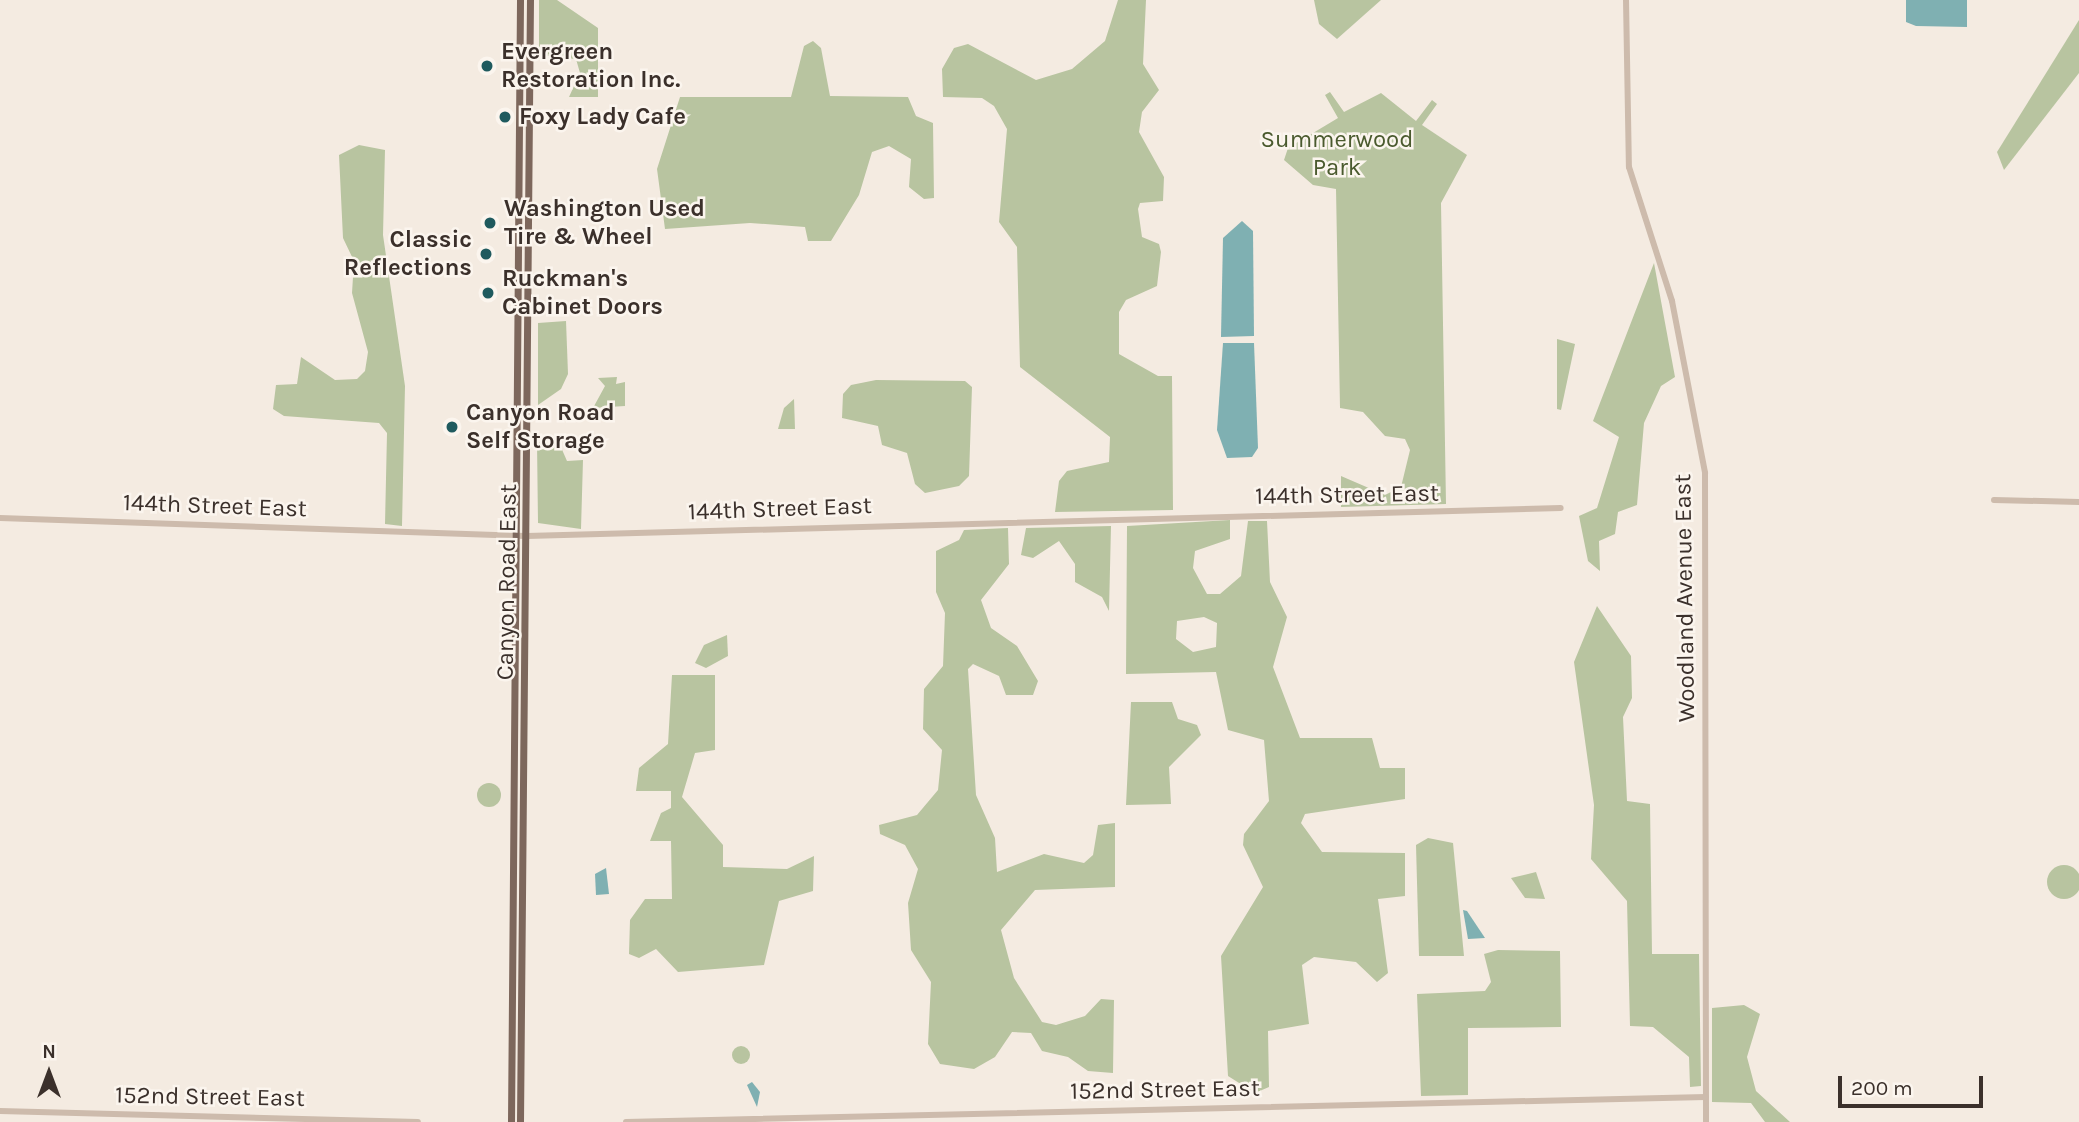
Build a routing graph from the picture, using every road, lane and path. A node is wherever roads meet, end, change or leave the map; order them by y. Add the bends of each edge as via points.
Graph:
1 (520, 0) edge
2 (530, 0) edge
3 (1626, 0) edge
4 (520, 133) junction
5 (529, 174) junction
6 (520, 279) junction
7 (531, 316) junction
8 (1994, 500) dead end
9 (2079, 502) edge
10 (1561, 508) dead end
11 (0, 518) edge
12 (523, 536) junction
13 (513, 857) junction
14 (522, 891) junction
15 (1706, 1097) junction
16 (0, 1111) edge
17 (418, 1122) edge
18 (511, 1122) edge
19 (520, 1122) edge
20 (626, 1122) edge
21 (1706, 1122) edge

1 - 4 main road, Canyon Road East
2 - 5 main road, Canyon Road East
3 - 15 street, Woodland Avenue East via 1629,167 1672,301 1705,474
4 - 5 main road
4 - 6 main road, Canyon Road East
5 - 7 main road, Canyon Road East
6 - 7 main road
6 - 12 main road, Canyon Road East
7 - 12 main road, Canyon Road East
8 - 9 street
10 - 12 street, 144th Street East
11 - 12 street, 144th Street East
12 - 13 main road, Canyon Road East
12 - 14 main road, Canyon Road East
13 - 14 main road
13 - 18 main road, Canyon Road East
14 - 19 main road, Canyon Road East
15 - 20 street, 152nd Street East
15 - 21 street, Woodland Avenue East
16 - 17 street, 152nd Street East

